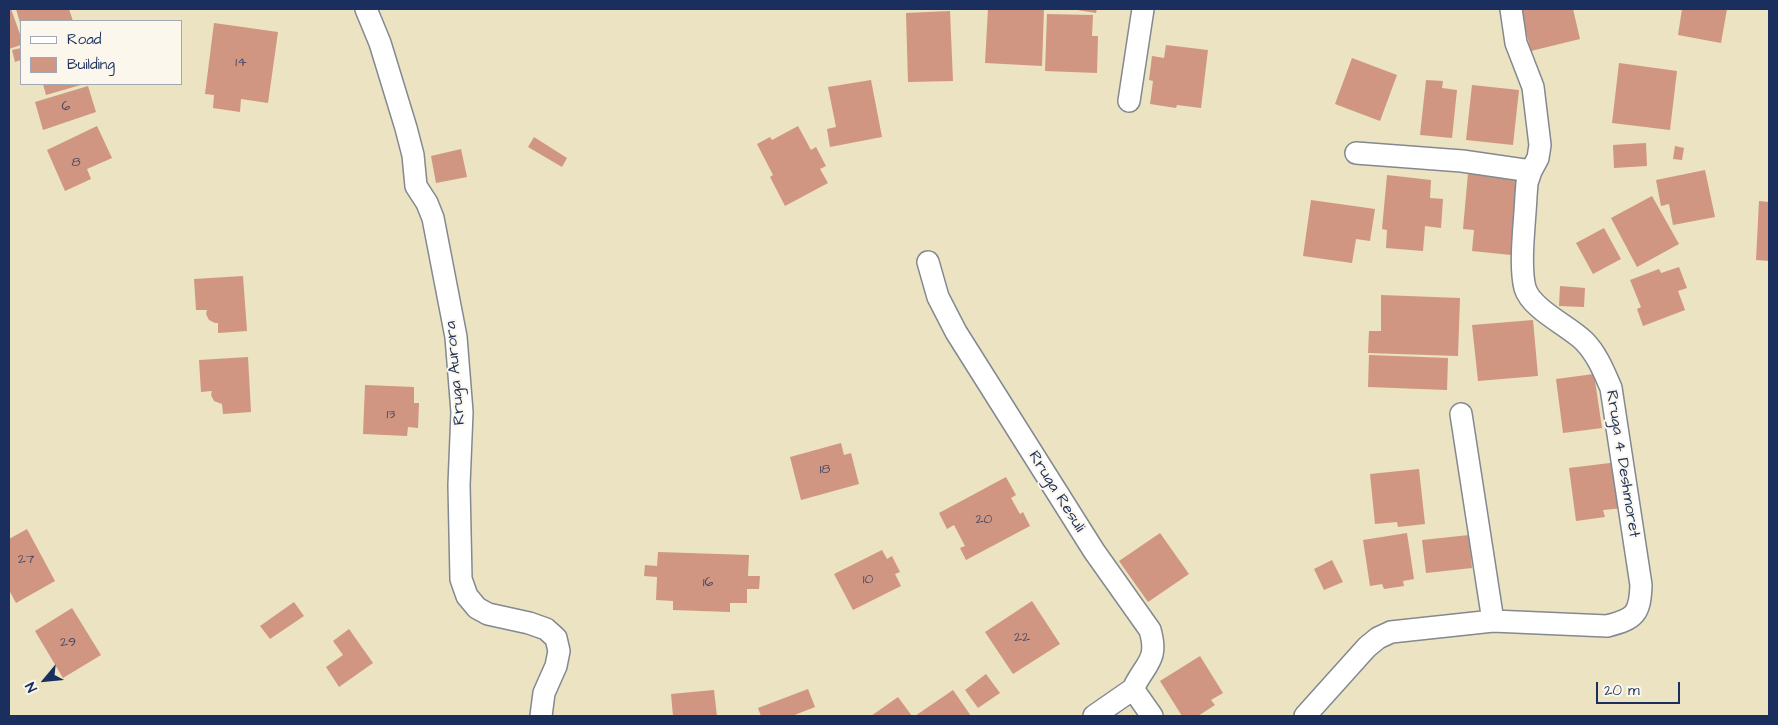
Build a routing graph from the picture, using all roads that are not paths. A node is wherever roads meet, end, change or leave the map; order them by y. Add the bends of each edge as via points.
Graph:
1 (366, 9) edge
2 (1143, 9) edge
3 (1511, 9) edge
4 (1129, 100) dead end
5 (1356, 153) dead end
6 (1531, 171) junction
7 (928, 262) dead end
8 (1461, 414) dead end
9 (1493, 622) junction
10 (1133, 689) junction
11 (541, 716) edge
12 (1094, 716) edge
13 (1152, 716) edge
14 (1306, 716) edge

1 - 11 street, Rruga Aurora via 406,128 416,186 433,218 456,337 462,412 459,485 461,579 467,596 477,608 488,614 546,628 556,638 559,652 544,693
2 - 4 street
3 - 6 street, Rruga 4 Deshmoret via 1516,43 1533,87 1536,106 1540,145
5 - 6 street via 1462,161
6 - 9 street, Rruga 4 Deshmoret via 1526,196 1523,271 1526,289 1530,299 1586,343 1610,388 1641,585 1640,604 1635,615 1607,626
7 - 10 street, Rruga Resuli via 938,297 956,332 1094,551 1150,630 1154,644 1152,658
8 - 9 street
9 - 14 street, Rruga 4 Deshmoret via 1391,632 1378,638
10 - 12 street
10 - 13 street

